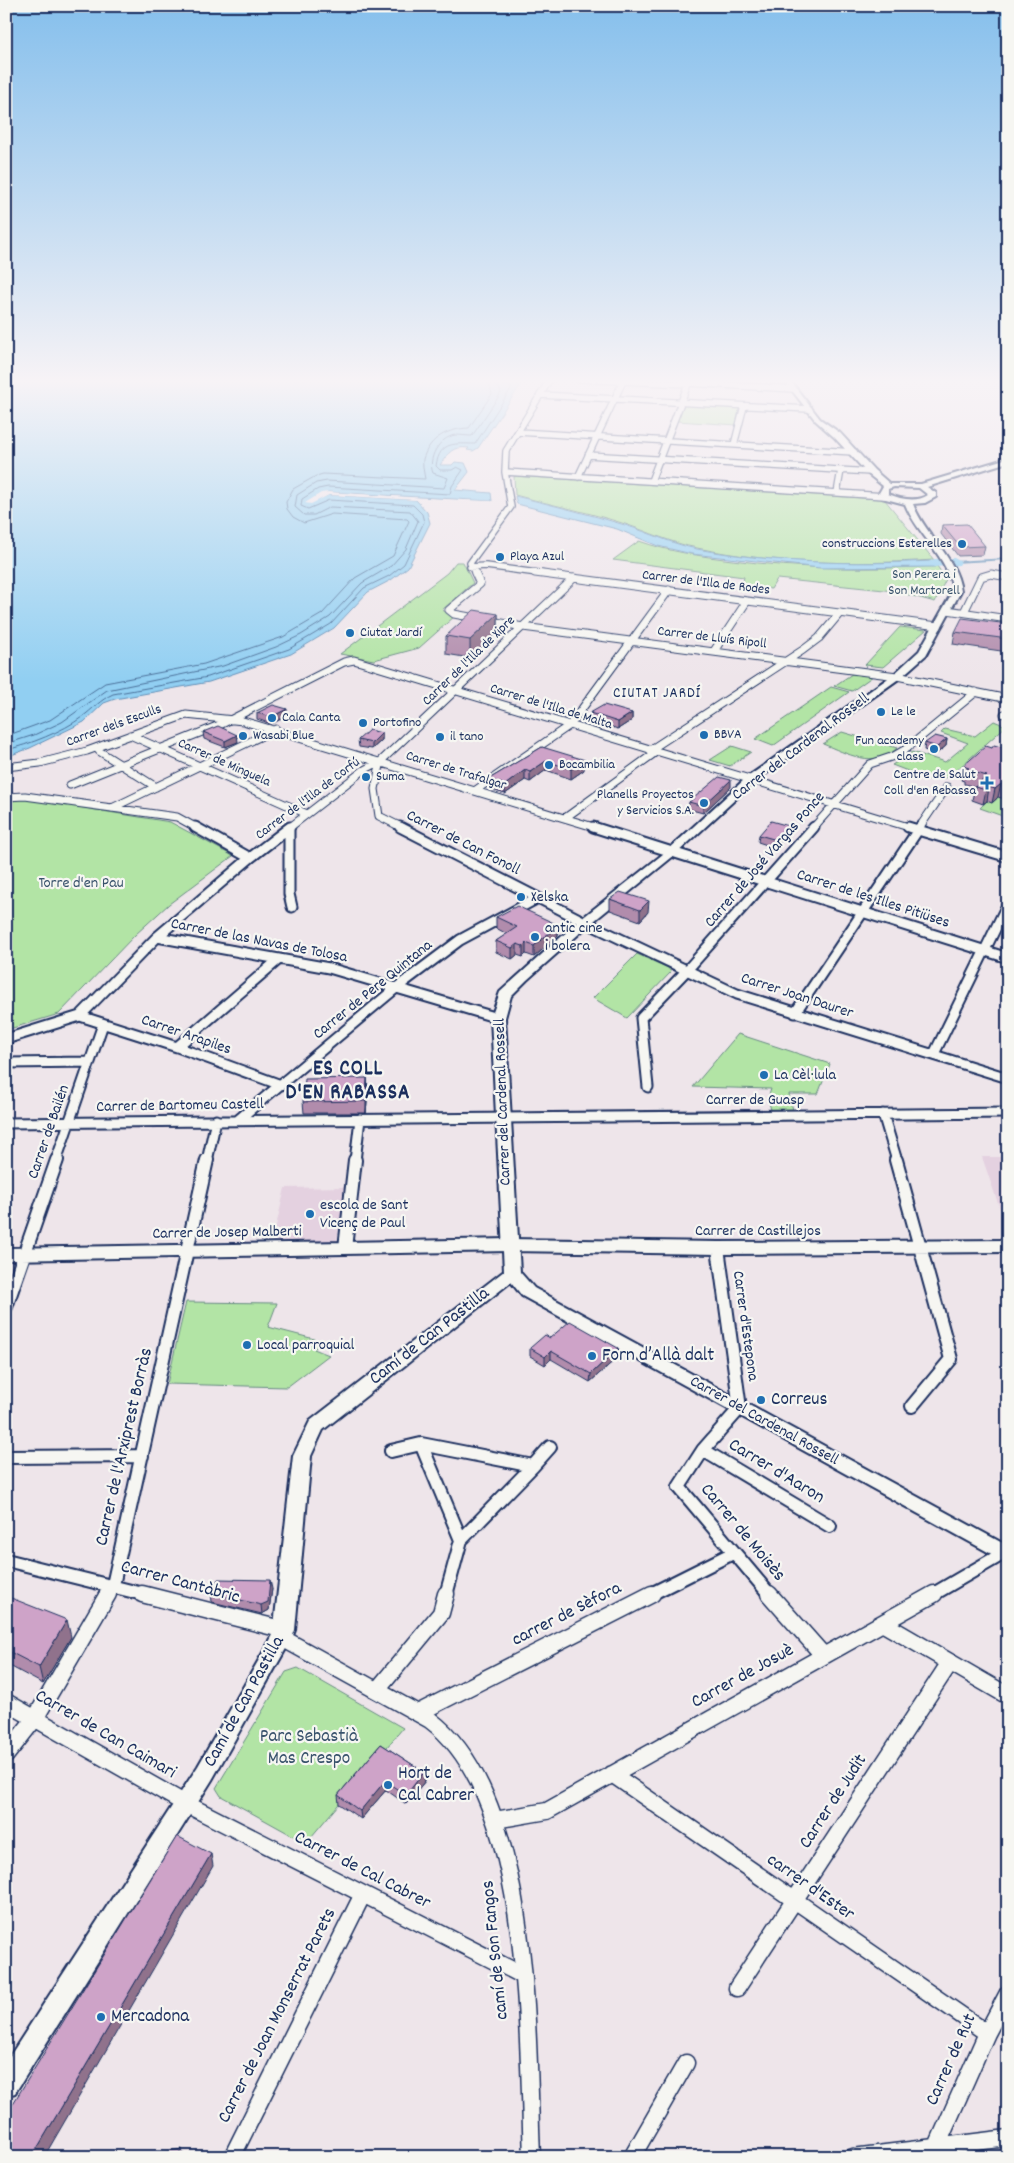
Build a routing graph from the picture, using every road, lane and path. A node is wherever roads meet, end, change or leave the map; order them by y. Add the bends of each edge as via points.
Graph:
1 (506, 480) edge
2 (632, 480) edge
3 (839, 480) edge
4 (881, 480) edge
5 (941, 480) edge
6 (651, 481) joint
7 (888, 486) junction
8 (921, 486) junction
9 (837, 493) junction
10 (885, 496) junction
11 (908, 501) junction
12 (470, 567) junction
13 (952, 569) joint
14 (1008, 577) edge
15 (574, 578) junction
16 (669, 590) junction
17 (747, 601) junction
18 (947, 610) junction
19 (964, 612) junction
20 (840, 613) junction
21 (1008, 619) edge
22 (938, 626) junction
23 (523, 627) junction
24 (633, 641) junction
25 (714, 651) junction
26 (786, 660) junction
27 (898, 676) junction
28 (456, 691) junction
29 (976, 692) junction
30 (1008, 699) edge
31 (230, 719) junction
32 (570, 725) junction
33 (276, 730) junction
34 (130, 735) junction
35 (161, 748) junction
36 (99, 751) dead end
37 (653, 751) junction
38 (381, 762) junction
39 (120, 765) junction
40 (200, 766) junction
41 (6, 767) edge
42 (750, 780) junction
43 (70, 785) dead end
44 (156, 787) junction
45 (947, 787) dead end
46 (476, 790) junction
47 (6, 797) edge
48 (833, 804) junction
49 (112, 809) junction
50 (308, 814) junction
51 (565, 818) junction
52 (289, 830) junction
53 (919, 830) junction
54 (672, 852) junction
55 (1008, 857) edge
56 (250, 858) junction
57 (766, 881) junction
58 (538, 898) junction
59 (1008, 903) edge
60 (292, 907) dead end
61 (863, 911) junction
62 (585, 922) junction
63 (157, 937) junction
64 (984, 951) junction
65 (1008, 958) edge
66 (278, 960) junction
67 (688, 969) junction
68 (396, 988) junction
69 (795, 1013) junction
70 (80, 1016) junction
71 (498, 1018) junction
72 (103, 1024) junction
73 (6, 1039) edge
74 (177, 1047) junction
75 (934, 1054) junction
76 (90, 1062) junction
77 (6, 1063) edge
78 (1008, 1078) edge
79 (281, 1085) junction
80 (648, 1088) dead end
81 (1008, 1113) edge
82 (883, 1114) junction
83 (503, 1117) junction
84 (360, 1119) junction
85 (216, 1120) junction
86 (238, 1120) junction
87 (69, 1122) junction
88 (6, 1123) edge
89 (509, 1246) junction
90 (1008, 1246) edge
91 (922, 1247) junction
92 (345, 1248) junction
93 (718, 1248) junction
94 (188, 1250) junction
95 (25, 1253) junction
96 (6, 1254) edge
97 (512, 1273) junction
98 (6, 1307) edge
99 (912, 1406) dead end
100 (740, 1408) junction
101 (422, 1444) junction
102 (550, 1447) dead end
103 (703, 1450) junction
104 (391, 1451) dead end
105 (142, 1456) junction
106 (6, 1457) edge
107 (533, 1466) junction
108 (830, 1526) dead end
109 (461, 1540) junction
110 (733, 1553) junction
111 (1006, 1554) edge
112 (6, 1560) edge
113 (113, 1585) junction
114 (884, 1624) junction
115 (284, 1634) junction
116 (823, 1655) junction
117 (950, 1664) junction
118 (378, 1690) junction
119 (1008, 1696) edge
120 (6, 1702) edge
121 (420, 1712) junction
122 (36, 1717) junction
123 (6, 1755) edge
124 (612, 1774) junction
125 (184, 1803) junction
126 (495, 1820) junction
127 (363, 1894) junction
128 (794, 1901) junction
129 (522, 1975) junction
130 (736, 1988) dead end
131 (1008, 1993) edge
132 (987, 2033) junction
133 (686, 2063) dead end
134 (6, 2083) edge
135 (1008, 2138) edge
136 (937, 2146) junction
137 (232, 2157) edge
138 (532, 2157) edge
139 (632, 2157) edge
140 (853, 2157) edge

1 - 12 street via 511,507
2 - 6 street
3 - 9 street
4 - 7 street
5 - 8 street
6 - 9 street
7 - 8 street
7 - 10 street via 883,491
8 - 11 street via 933,494
9 - 10 street
10 - 11 street
11 - 13 street via 920,530
12 - 15 street, Carrer de l'Illa de Rodes via 486,566
12 - 23 street, Carrer de Lluís Ripoll via 480,584 449,610 454,614
13 - 18 street, Carrer del Cardenal Rossell via 958,581 957,591
14 - 19 street via 991,574 980,577
15 - 16 street, Carrer de l'Illa de Rodes
15 - 23 street, Carrer de l'Illa de Xipre
16 - 17 street, Carrer de l'Illa de Rodes
16 - 24 street
17 - 20 street, Carrer de l'Illa de Rodes
17 - 25 street
18 - 19 street
18 - 22 street, Carrer del Cardenal Rossell
19 - 21 street
20 - 22 street, Carrer de l'Illa de Rodes
20 - 26 street via 818,638
22 - 27 street, Carrer del Cardenal Rossell via 923,653
23 - 24 street, Carrer de Lluís Ripoll
23 - 28 street, Carrer de l'Illa de Xipre
24 - 25 street, Carrer de Lluís Ripoll
24 - 32 street
25 - 26 street, Carrer de Lluís Ripoll
26 - 27 street, Carrer de Lluís Ripoll
26 - 37 street
27 - 29 street, Carrer de Lluís Ripoll
27 - 42 street, Carrer del Cardenal Rossell
28 - 31 street, Carrer de l'Illa de Malta via 361,662 344,662
28 - 32 street, Carrer de l'Illa de Malta
28 - 38 street, Carrer de l'Illa de Xipre
29 - 30 street, Carrer de Lluís Ripoll
29 - 48 street, Carrer de José Vargas Ponce via 906,749 870,764
31 - 33 street, Carrer de Trafalgar
31 - 34 street, Carrer dels Esculls via 186,715
31 - 35 street
32 - 37 street, Carrer de l'Illa de Malta
32 - 46 street
33 - 38 street, Carrer de Trafalgar
33 - 40 street
34 - 35 street, Carrer de Minguela
34 - 41 street, Carrer dels Esculls via 87,751 40,763
35 - 39 street
35 - 40 street, Carrer de Minguela
36 - 39 street
37 - 42 street, Carrer de l'Illa de Malta
37 - 51 street
38 - 46 street, Carrer de Trafalgar
38 - 50 street, Carrer de l'Illa de Corfú via 364,770
38 - 58 street, Carrer de Can Fonoll via 373,791 379,816
39 - 43 street
39 - 44 street
40 - 44 street
40 - 50 street, Carrer de Minguela
42 - 48 street, Carrer de l'Illa de Malta
42 - 54 street, Carrer del Cardenal Rossell
44 - 49 street
45 - 53 street
46 - 51 street, Carrer de Trafalgar
47 - 49 street via 25,796
48 - 53 street, Carrer de l'Illa de Malta
48 - 57 street, Carrer de José Vargas Ponce
49 - 56 street via 177,817
50 - 52 street, Carrer de l'Illa de Corfú
51 - 54 street, Carrer de Trafalgar
52 - 56 street, Carrer de l'Illa de Corfú
52 - 60 street
53 - 55 street, Carrer de l'Illa de Malta
53 - 61 street
54 - 57 street, Carrer de les Illes Pitiüses
54 - 62 street, Carrer del Cardenal Rossell
56 - 63 street, Carrer de l'Illa de Corfú
57 - 61 street, Carrer de les Illes Pitiüses
57 - 67 street, Carrer de José Vargas Ponce
58 - 62 street, Carrer de Can Fonoll
58 - 68 street, Carrer de Pere Quintana via 460,940
59 - 64 street
61 - 64 street, Carrer de les Illes Pitiüses
61 - 69 street
62 - 67 street, Carrer Joan Daurer
62 - 71 street, Carrer del Cardenal Rossell via 505,995
63 - 66 street, Carrer de las Navas de Tolosa
63 - 70 street, Carrer de l'Illa de Corfú
64 - 65 street, Carrer de les Illes Pitiüses
64 - 75 street
66 - 68 street, Carrer de las Navas de Tolosa via 329,968
66 - 74 street
67 - 69 street, Carrer Joan Daurer via 737,994
67 - 80 street, Carrer de José Vargas Ponce via 641,1018
68 - 71 street, Carrer de las Navas de Tolosa
68 - 79 street, Carrer de Pere Quintana
69 - 75 street, Carrer Joan Daurer
70 - 72 street, Carrer Arapiles
70 - 73 street
71 - 83 street, Carrer del Cardenal Rossell
72 - 74 street, Carrer Arapiles
72 - 76 street, Carrer de Bailén
74 - 79 street, Carrer Arapiles
75 - 78 street, Carrer Joan Daurer
76 - 77 street
76 - 87 street, Carrer de Bailén
79 - 86 street, Carrer de Pere Quintana
81 - 82 street, Carrer de Guasp
82 - 83 street, Carrer de Guasp
82 - 91 street
83 - 84 street, Carrer de Bartomeu Castell
83 - 89 street, Carrer del Cardenal Rossell
84 - 86 street, Carrer de Bartomeu Castell
84 - 92 street
85 - 86 street, Carrer de Bartomeu Castell
85 - 87 street, Carrer de Bartomeu Castell
85 - 94 street, Carrer de l'Arxiprest Borràs
87 - 88 street, Carrer de Bartomeu Castell
87 - 95 street, Carrer de Bailén
89 - 92 street, Carrer de Josep Malberti
89 - 93 street, Carrer de Castillejos
89 - 97 street, Carrer del Cardenal Rossell
90 - 91 street, Carrer de Castillejos
91 - 93 street, Carrer de Castillejos
91 - 99 street via 951,1359
92 - 94 street, Carrer de Josep Malberti
93 - 100 street, Carrer d'Estepona
94 - 95 street, Carrer de Josep Malberti
94 - 105 street, Carrer de l'Arxiprest Borràs
95 - 96 street, Carrer de Josep Malberti
95 - 98 street, Carrer de Bailén
97 - 100 street, Carrer del Cardenal Rossell via 528,1292
97 - 115 street, Camí de Can Pastilla via 316,1426 302,1456
100 - 103 street, Carrer de Moisès
100 - 111 street, Carrer del Cardenal Rossell
101 - 104 street
101 - 107 street
101 - 109 street
102 - 107 street
103 - 108 street, Carrer d'Aaron
103 - 110 street, Carrer de Moisès via 679,1487
105 - 106 street
105 - 113 street, Carrer de l'Arxiprest Borràs
107 - 109 street
109 - 118 street via 441,1613
110 - 116 street, Carrer de Moisès
110 - 121 street, carrer de Sèfora
111 - 114 street, Carrer de Josuè
112 - 113 street, Carrer Cantàbric
113 - 115 street, Carrer Cantàbric
113 - 122 street, Carrer de l'Arxiprest Borràs
114 - 116 street, Carrer de Josuè
114 - 117 street
115 - 118 street, camí de Son Fangos
115 - 125 street, Camí de Can Pastilla
116 - 124 street, Carrer de Josuè
117 - 119 street
117 - 128 street, Carrer de Judit
118 - 121 street, camí de Son Fangos
120 - 122 street, Carrer de Can Caimari
121 - 126 street, camí de Son Fangos via 445,1732 462,1753 481,1784
122 - 123 street, Carrer de l'Arxiprest Borràs
122 - 125 street, Carrer de Can Caimari
124 - 126 street, Carrer de Josuè via 547,1811
124 - 128 street, carrer d'Ester
125 - 127 street, Carrer de Cal Cabrer
125 - 134 street, Camí de Can Pastilla
126 - 129 street, camí de Son Fangos via 514,1896
127 - 129 street, Carrer de Cal Cabrer
127 - 137 street, Carrer de Joan Monserrat Parets
128 - 130 street, Carrer de Judit
128 - 132 street, carrer d'Ester
129 - 138 street, camí de Son Fangos
131 - 132 street, Carrer de Rut
132 - 136 street, Carrer de Rut
133 - 139 street
135 - 136 street
136 - 140 street

